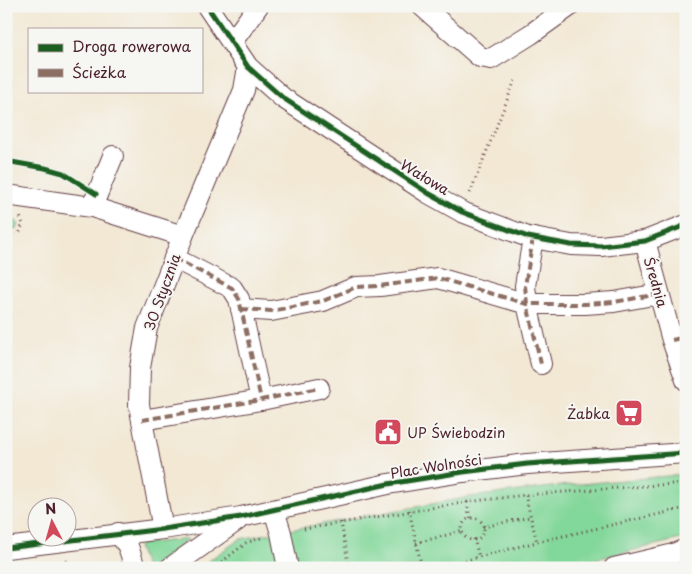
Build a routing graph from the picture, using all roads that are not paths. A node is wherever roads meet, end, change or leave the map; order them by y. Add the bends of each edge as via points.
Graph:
1 (207, 6) edge
2 (258, 6) edge
3 (422, 6) edge
4 (570, 6) edge
5 (232, 42) junction
6 (248, 67) junction
7 (113, 156) dead end
8 (6, 195) edge
9 (92, 207) junction
10 (686, 226) edge
11 (183, 236) junction
12 (533, 238) junction
13 (644, 241) junction
14 (174, 258) junction
15 (659, 294) junction
16 (527, 304) junction
17 (242, 309) junction
18 (679, 338) edge
19 (541, 364) dead end
20 (686, 380) edge
21 (319, 388) dead end
22 (261, 400) junction
23 (142, 420) junction
24 (686, 453) edge
25 (274, 510) junction
26 (241, 517) junction
27 (163, 529) junction
28 (118, 533) junction
29 (6, 548) edge
30 (686, 549) edge
31 (625, 566) edge
32 (135, 568) edge
33 (170, 568) edge
34 (288, 568) edge

1 - 5 street, Wałowa
2 - 5 street
3 - 4 street via 480,57 491,59
5 - 6 street, Wałowa
6 - 11 street, 30 Stycznia via 244,90
6 - 12 street, Wałowa via 283,98 428,193 462,212
7 - 9 street
8 - 9 street
9 - 11 street
10 - 13 street, Wałowa
11 - 14 street, 30 Stycznia
12 - 13 street, Wałowa via 571,245 601,246
12 - 16 street via 525,286
13 - 15 street, Średnia
14 - 17 street via 232,288
14 - 23 street, 30 Stycznia via 147,328 140,368
15 - 16 street via 605,302
15 - 18 street, Średnia
16 - 17 street via 438,278 356,287 324,301 271,311
16 - 19 street
17 - 22 street
18 - 20 street, Średnia
21 - 22 street
22 - 23 street
23 - 27 street, 30 Stycznia
24 - 25 street, Plac Wolności via 527,464 463,472 388,484
25 - 26 street, Plac Wolności
25 - 34 street
26 - 27 street, Plac Wolności
26 - 33 street
27 - 28 street, Plac Wolności
28 - 29 street, Plac Wolności
28 - 32 street via 128,546
30 - 31 street

